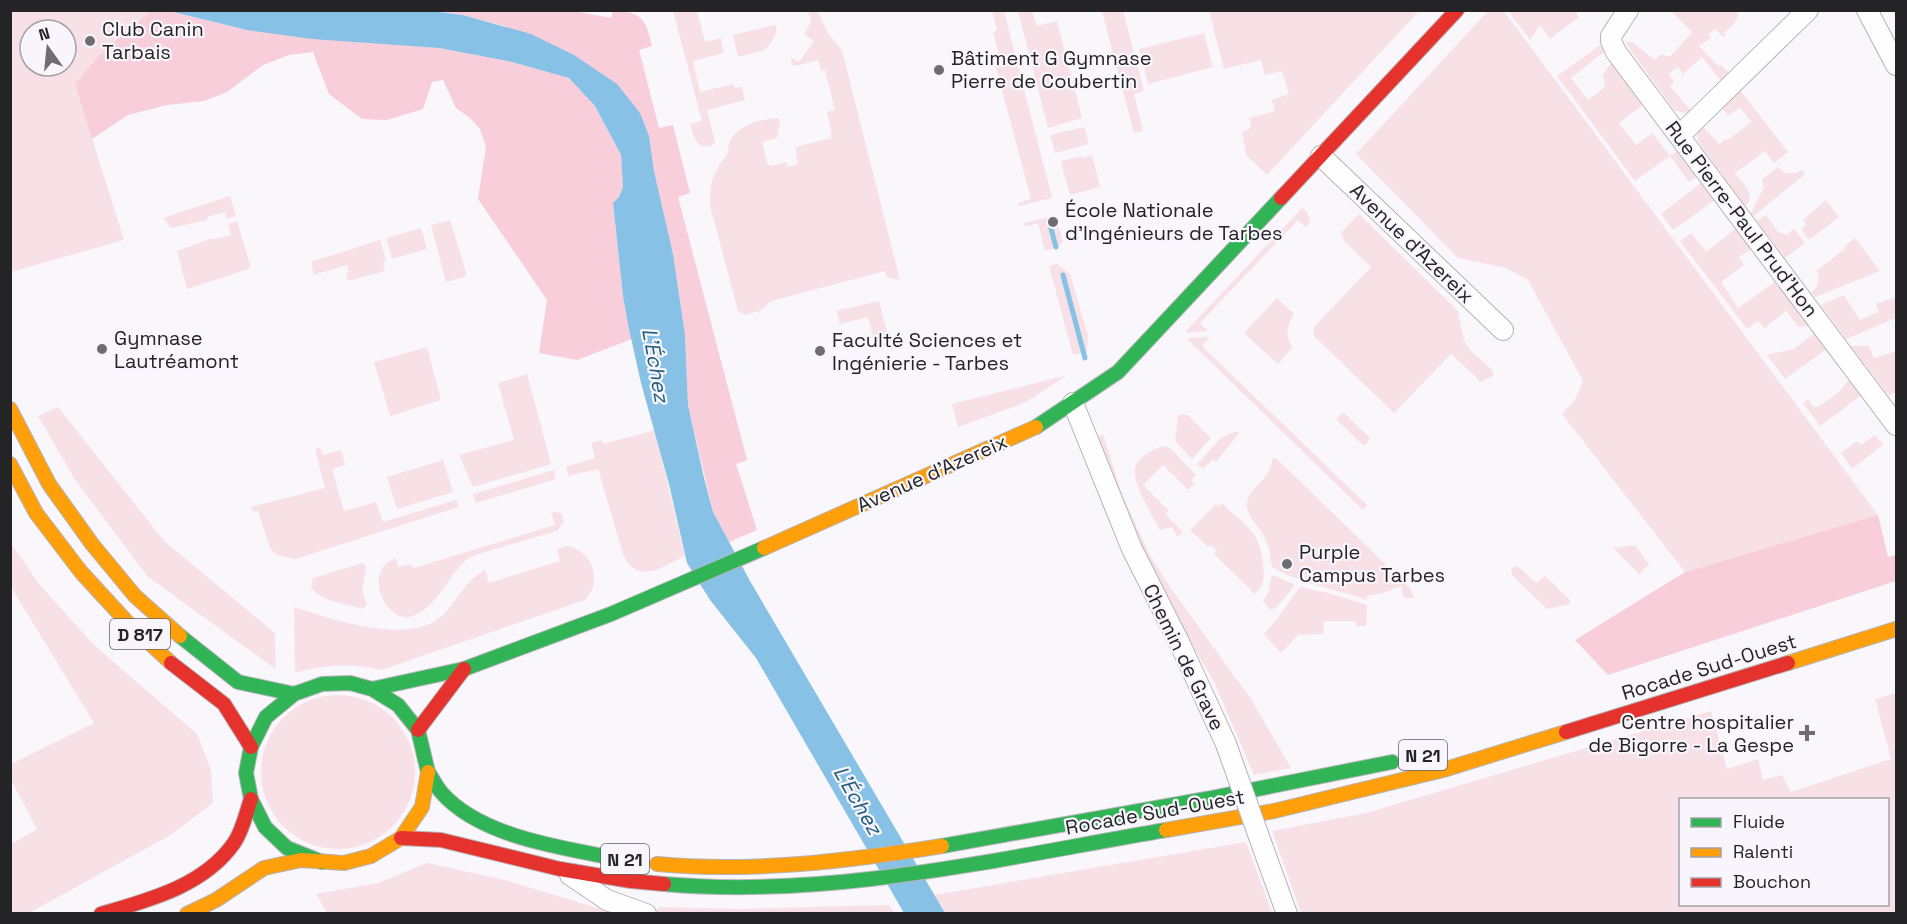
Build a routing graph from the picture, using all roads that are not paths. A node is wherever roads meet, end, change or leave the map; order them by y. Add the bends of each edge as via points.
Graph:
1 (1457, 10) edge
2 (1629, 10) edge
3 (1808, 10) edge
4 (1867, 10) edge
5 (1896, 65) edge
6 (1679, 136) junction
7 (1321, 156) junction
8 (1503, 330) dead end
9 (1073, 403) junction
10 (10, 409) edge
11 (1896, 425) edge
12 (10, 464) edge
13 (1896, 628) edge
14 (464, 669) junction
15 (372, 689) junction
16 (294, 694) junction
17 (418, 730) junction
18 (251, 747) junction
19 (1400, 760) dead end
20 (428, 771) junction
21 (251, 800) junction
22 (400, 838) junction
23 (619, 858) dead end
24 (322, 862) junction
25 (642, 862) dead end
26 (560, 869) junction
27 (101, 914) edge
28 (188, 914) edge
29 (646, 914) edge
30 (1287, 914) edge

1 - 7 main road, Avenue d'Azereix
2 - 6 street, Rue Pierre-Paul Prud'Hon via 1613,31 1612,47
3 - 6 street
4 - 5 street
6 - 11 street, Rue Pierre-Paul Prud'Hon
7 - 8 street, Avenue d'Azereix
7 - 9 main road, Avenue d'Azereix via 1118,372
9 - 14 main road, Avenue d'Azereix via 1033,429 687,582
9 - 30 street, Chemin de Grave, bridge via 1132,549 1226,744
10 - 16 main road, D 817 via 49,484 135,596 238,682
12 - 18 main road, D 817 via 36,513 81,572 174,666 224,704
13 - 26 main road, Rocade Sud-Ouest / N 21 via 1443,770 1274,811 853,881 698,887
14 - 15 main road, Avenue d'Azereix
14 - 17 main road
15 - 16 main road via 350,683 322,684
15 - 17 main road via 398,705
16 - 18 main road via 266,717
17 - 20 main road
18 - 21 main road via 246,773
19 - 25 main road, Rocade Sud-Ouest / N 21 via 1263,789 936,848 848,860 751,866
20 - 22 main road via 422,807
20 - 23 main road, N 21 via 434,786 454,806 507,833
21 - 24 main road via 265,827 287,848
21 - 27 main road via 235,841 217,863 168,894
22 - 24 main road via 371,856 344,863
22 - 26 main road, Rocade Sud-Ouest / N 21 via 441,840
24 - 28 main road via 290,861 264,868
26 - 29 street via 607,900

